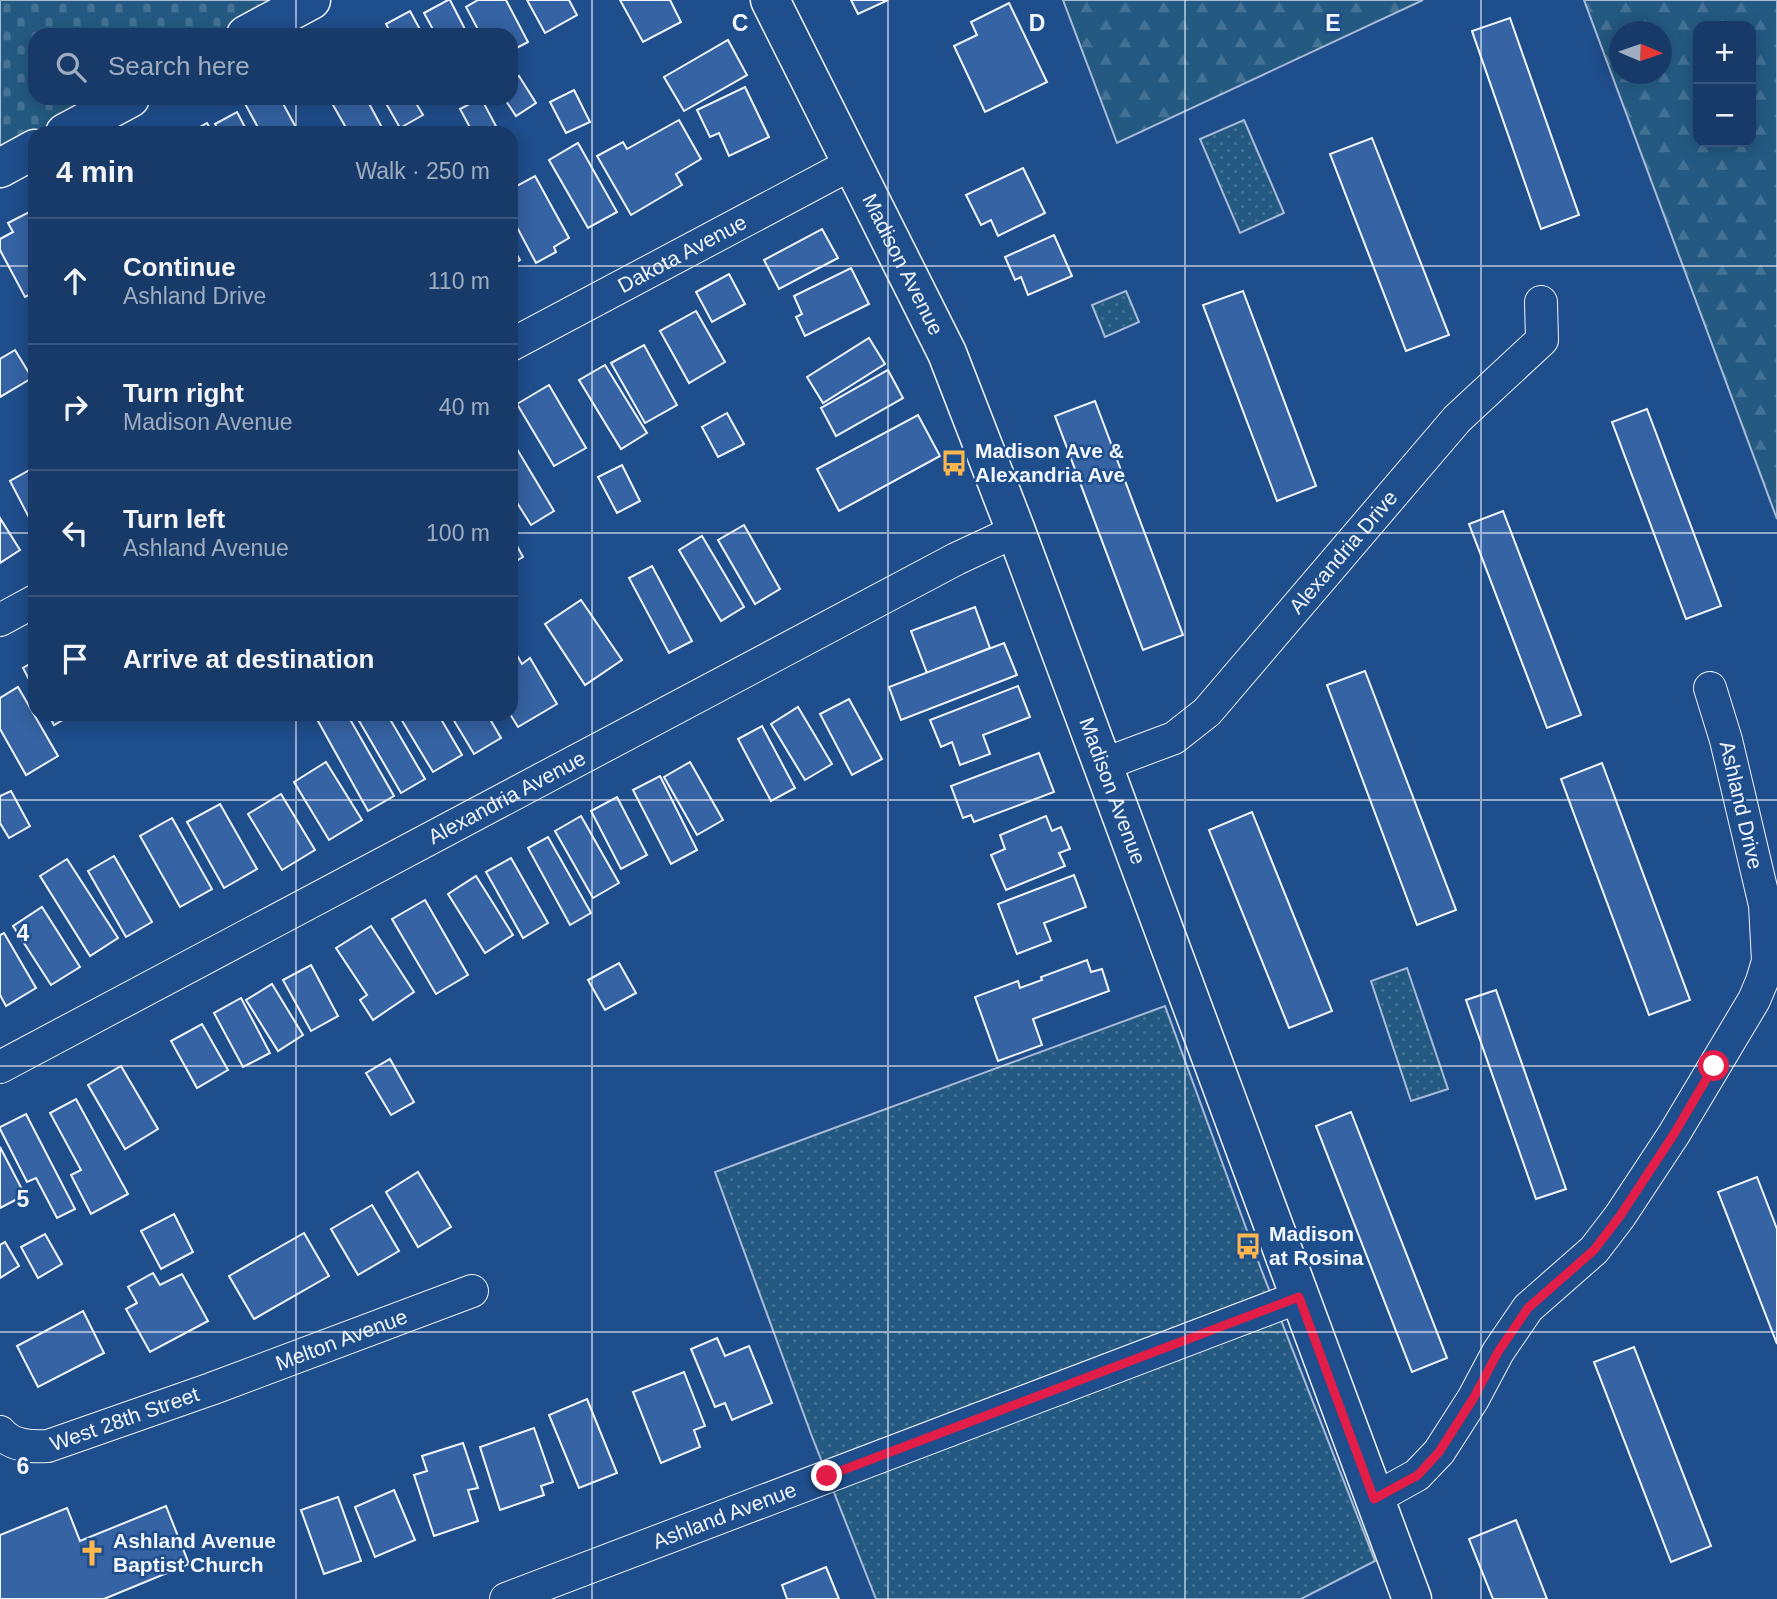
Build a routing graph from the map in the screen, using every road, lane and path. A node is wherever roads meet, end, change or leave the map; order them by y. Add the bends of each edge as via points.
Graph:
1 (311, 0) edge
2 (770, 0) edge
3 (259, 28) edge
4 (117, 105) edge
5 (78, 126) edge
6 (28, 153) edge
7 (853, 163) junction
8 (0, 168) edge
9 (1541, 302) dead end
10 (518, 341) edge
11 (1016, 531) junction
12 (28, 605) edge
13 (0, 620) edge
14 (1710, 688) dead end
15 (1102, 765) junction
16 (0, 1067) edge
17 (472, 1291) dead end
18 (1299, 1297) junction
19 (211, 1389) joint
20 (0, 1432) edge
21 (1374, 1499) junction
22 (506, 1599) edge
23 (1412, 1599) edge

1 - 3 main road
2 - 7 main road, Madison Avenue
4 - 5 main road
6 - 8 main road
7 - 10 street, Dakota Avenue
7 - 11 main road, Madison Avenue via 947,353
9 - 15 street, Alexandria Drive via 1542,340 1457,419 1208,712 1174,738
11 - 15 main road, Madison Avenue
11 - 16 street, Alexandria Avenue
12 - 13 street
14 - 21 street, Ashland Drive via 1765,905 1768,961 1762,981 1674,1134 1620,1216 1594,1250 1528,1308 1439,1452 1418,1475
15 - 18 main road, Madison Avenue
17 - 19 street, Melton Avenue
18 - 21 main road, Madison Avenue
18 - 22 street, Ashland Avenue
19 - 20 street, West 28th Street via 48,1446 28,1447
21 - 23 main road, Madison Avenue

